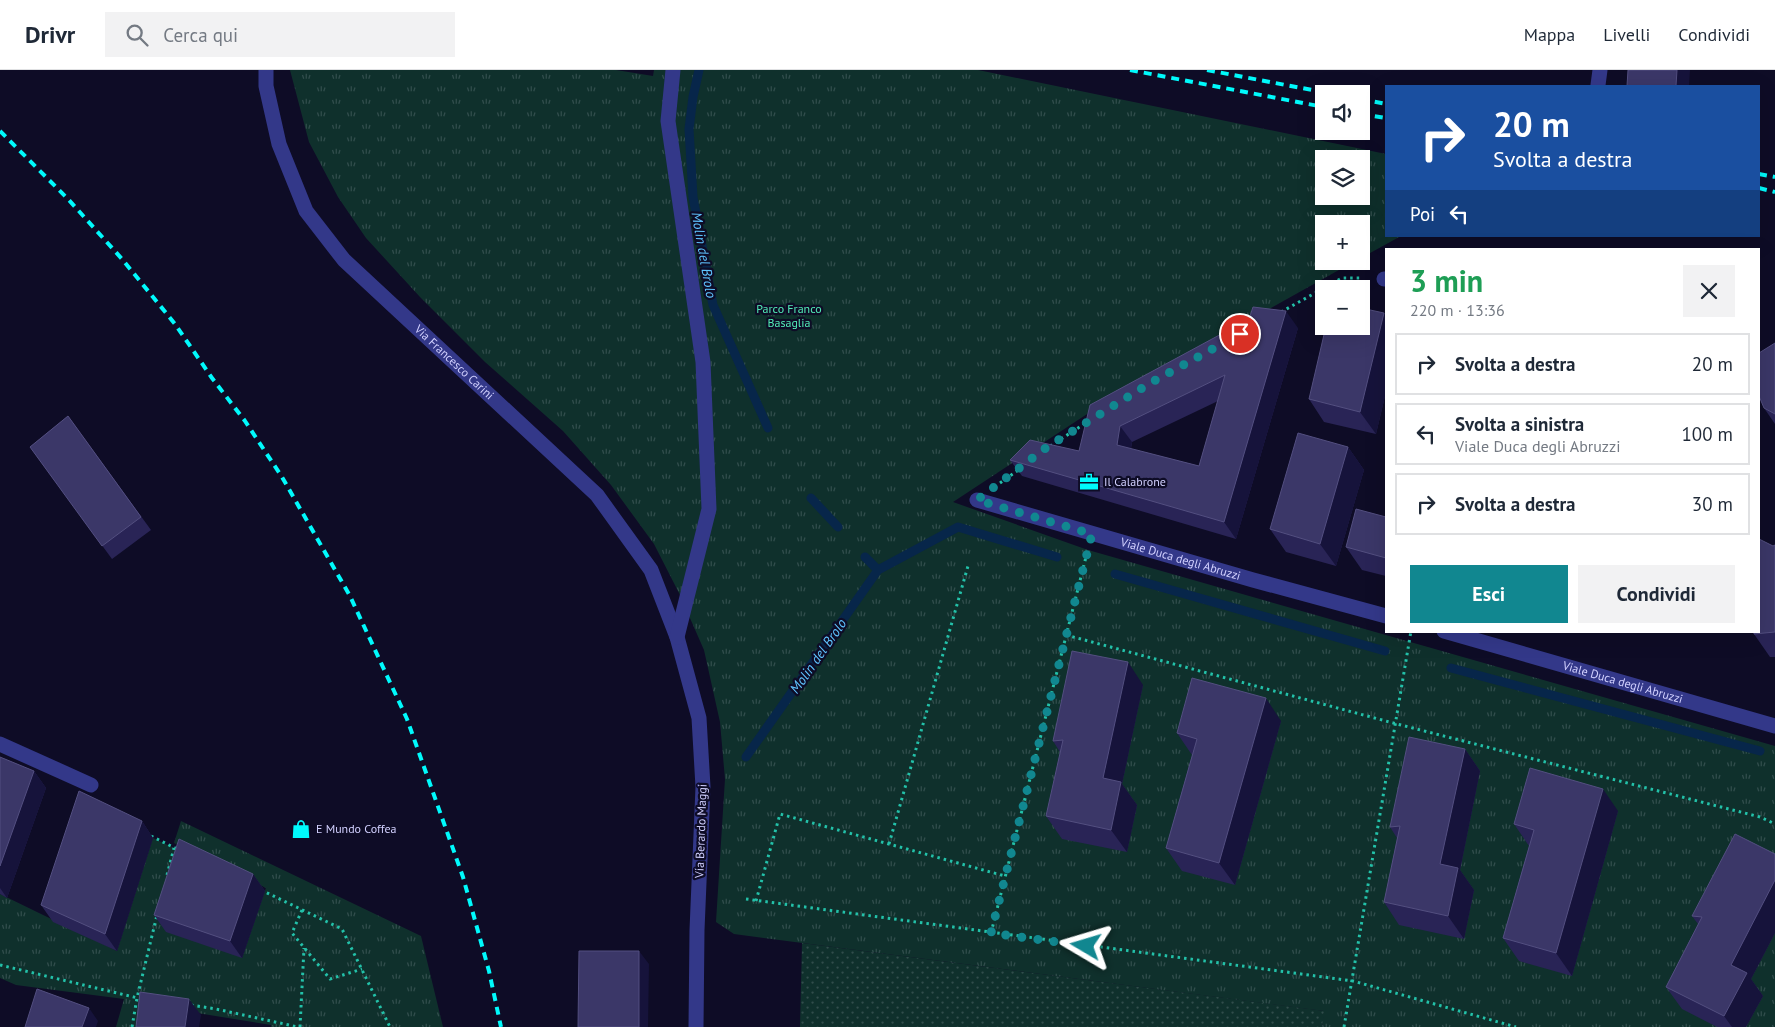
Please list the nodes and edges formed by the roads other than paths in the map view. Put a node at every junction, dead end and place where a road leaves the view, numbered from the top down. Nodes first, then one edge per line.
1 (266, 70) edge
2 (674, 70) edge
3 (977, 500) road end
4 (1385, 616) edge
5 (1458, 633) edge
6 (1473, 635) edge
7 (677, 637) junction
8 (1775, 726) edge
9 (0, 744) edge
10 (91, 785) dead end
11 (696, 1027) edge

1 - 7 street, Via Francesco Carini
2 - 7 street
3 - 4 street, Viale Duca degli Abruzzi
5 - 6 street, Viale Duca degli Abruzzi
6 - 8 street, Viale Duca degli Abruzzi
7 - 11 street, Via Berardo Maggi
9 - 10 street

